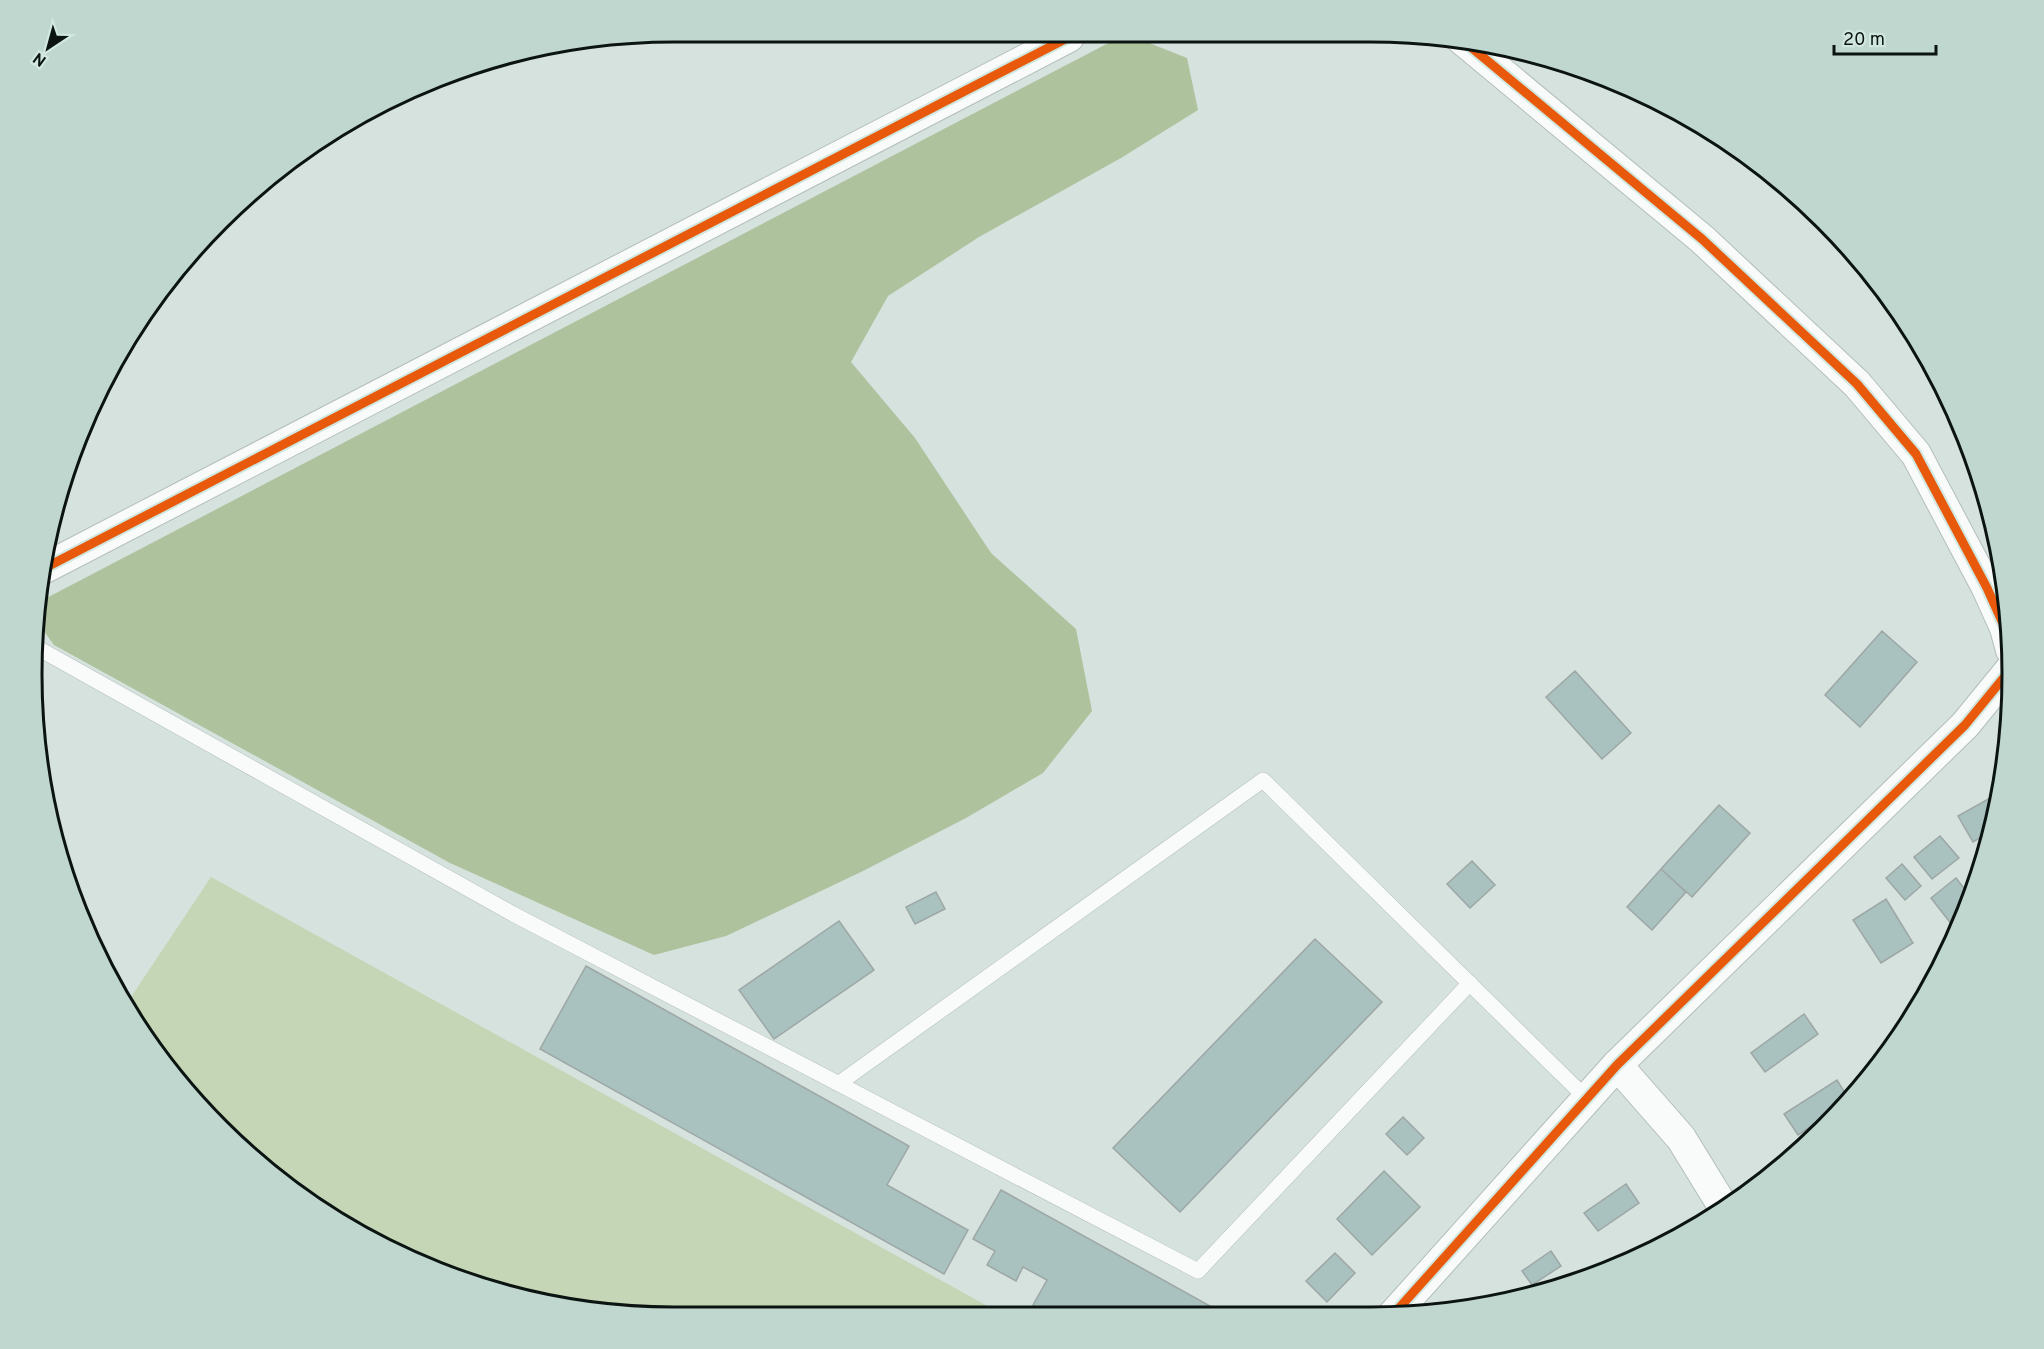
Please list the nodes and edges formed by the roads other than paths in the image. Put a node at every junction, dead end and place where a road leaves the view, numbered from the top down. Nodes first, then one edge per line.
1 (1059, 42) edge
2 (1476, 51) edge
3 (52, 564) edge
4 (1999, 615) edge
5 (43, 651) edge
6 (2002, 680) edge
7 (1470, 983) junction
8 (1617, 1065) junction
9 (838, 1084) junction
10 (1587, 1099) junction
11 (1720, 1201) edge
12 (1401, 1306) edge

1 - 3 street
2 - 4 street
5 - 9 lane
6 - 8 street
7 - 9 lane
7 - 9 lane
7 - 10 lane
8 - 10 street
8 - 11 street
10 - 12 street

